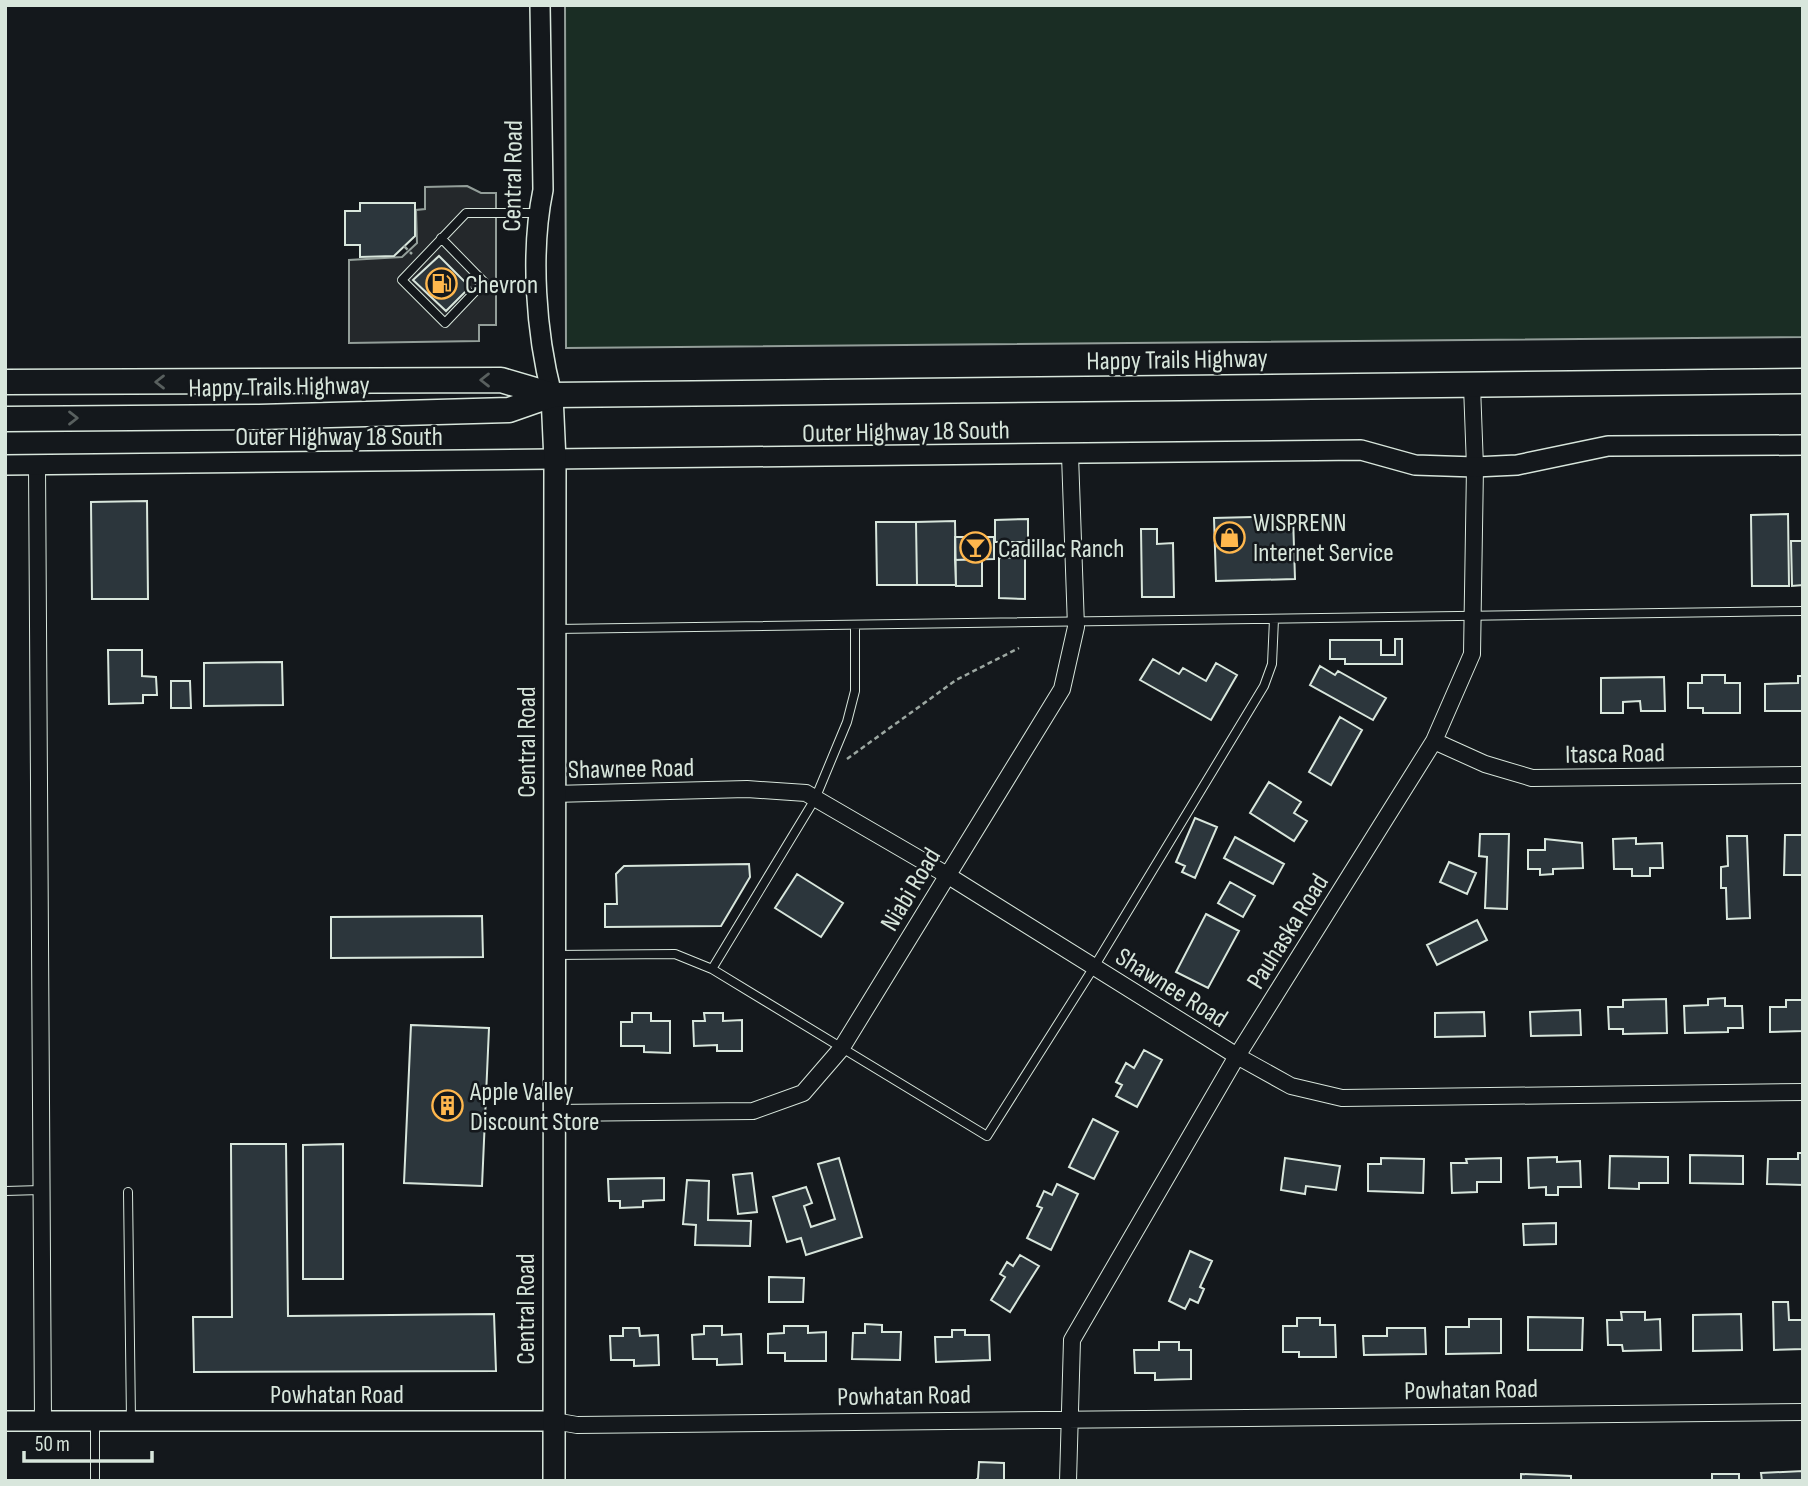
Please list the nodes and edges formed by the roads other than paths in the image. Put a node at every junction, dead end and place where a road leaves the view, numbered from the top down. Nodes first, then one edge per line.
1 (540, 5) edge
2 (538, 213) junction
3 (442, 238) junction
4 (1803, 381) edge
5 (5, 382) edge
6 (1472, 386) junction
7 (552, 395) junction
8 (5, 418) edge
9 (1803, 445) edge
10 (1070, 455) junction
11 (555, 461) junction
12 (5, 465) edge
13 (37, 465) junction
14 (1475, 467) junction
15 (1803, 611) edge
16 (1472, 616) junction
17 (1274, 619) junction
18 (1075, 622) junction
19 (855, 625) junction
20 (554, 629) junction
21 (1434, 741) junction
22 (1803, 775) edge
23 (553, 794) junction
24 (815, 799) junction
25 (947, 875) junction
26 (554, 956) junction
27 (1094, 967) junction
28 (712, 969) junction
29 (841, 1049) junction
30 (1237, 1056) junction
31 (1803, 1093) edge
32 (552, 1114) junction
33 (41, 1190) junction
34 (5, 1191) edge
35 (128, 1192) dead end
36 (1803, 1412) edge
37 (1067, 1419) junction
38 (43, 1420) junction
39 (95, 1420) junction
40 (131, 1420) junction
41 (5, 1421) edge
42 (554, 1421) junction
43 (95, 1481) edge
44 (554, 1481) edge
45 (1068, 1481) edge

1 - 2 street, Central Road
2 - 3 lane
2 - 7 street, Central Road
3 - 3 lane
4 - 6 main road, Happy Trails Highway
7 -> 5 main road, Happy Trails Highway
6 - 7 main road, Happy Trails Highway
6 - 14 street, Pauhaska Road
8 -> 7 main road, Happy Trails Highway
7 - 11 main road, Central Road
9 - 14 street, Outer Highway 18 South
10 - 11 street, Outer Highway 18 South
10 - 14 street, Outer Highway 18 South
10 - 18 street, Niabi Road
11 - 13 street, Outer Highway 18 South
11 - 20 main road, Central Road
12 - 13 street, Outer Highway 18 South
13 - 33 street
14 - 16 street, Pauhaska Road
15 - 16 lane
16 - 17 lane
16 - 21 street, Pauhaska Road
17 - 18 lane
17 - 27 lane
18 - 19 lane
18 - 25 street, Niabi Road
19 - 20 lane
19 - 24 lane
20 - 23 main road, Central Road
21 - 22 street, Itasca Road
21 - 30 street, Pauhaska Road
23 - 24 street, Shawnee Road
23 - 26 main road, Central Road
24 - 25 street, Shawnee Road
24 - 28 lane
25 - 27 street, Shawnee Road
25 - 29 street, Niabi Road
26 - 28 lane
26 - 32 main road, Central Road
27 - 29 lane
27 - 30 street, Shawnee Road
28 - 29 lane
29 - 32 street, Niabi Road
30 - 31 street, Shawnee Road
30 - 37 street, Pauhaska Road
32 - 42 main road, Central Road
33 - 34 lane
33 - 38 street
35 - 40 lane
36 - 37 street, Powhatan Road
37 - 42 street, Powhatan Road
37 - 45 street, Pauhaska Road
38 - 39 street, Powhatan Road
38 - 41 street, Powhatan Road
39 - 40 street, Powhatan Road
39 - 43 lane
40 - 42 street, Powhatan Road
42 - 44 main road, Central Road

